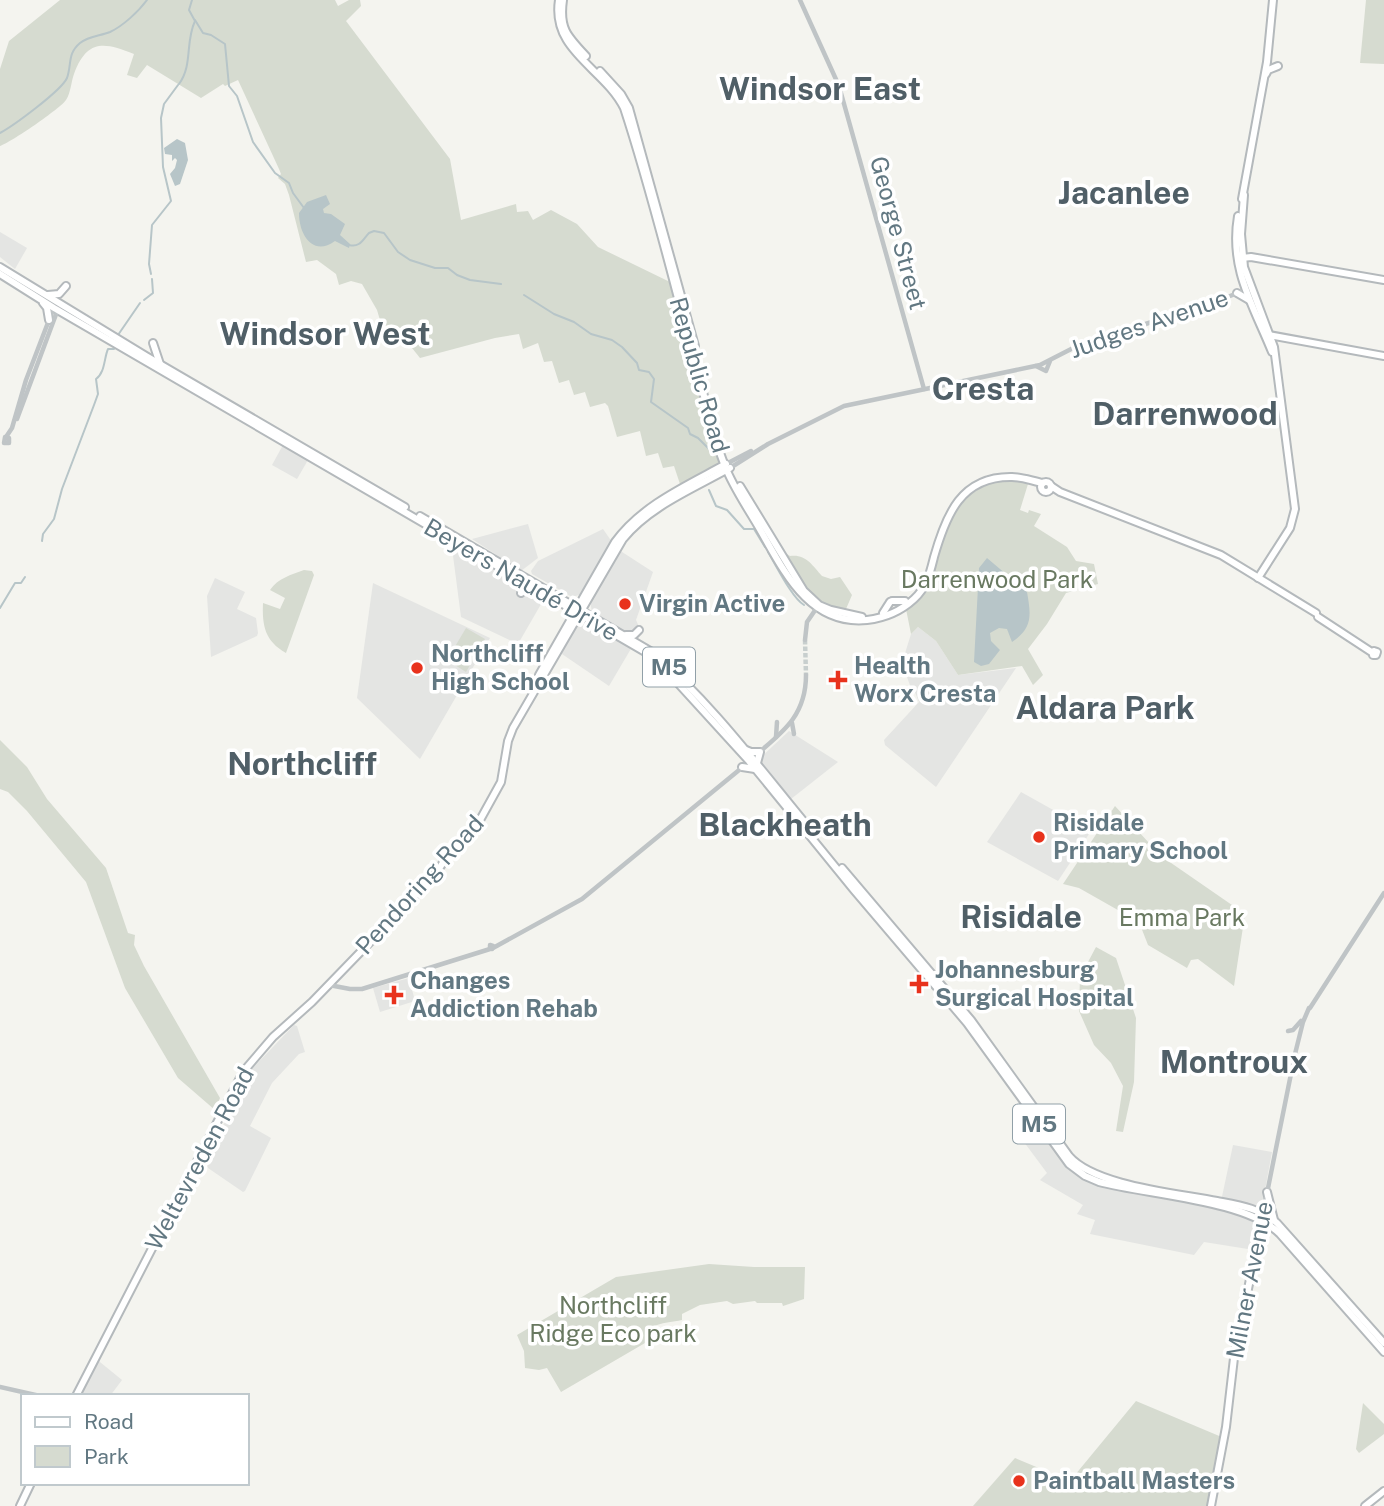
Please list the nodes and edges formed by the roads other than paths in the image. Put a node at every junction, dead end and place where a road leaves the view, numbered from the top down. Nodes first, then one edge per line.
1 (561, 0) edge
2 (800, 0) edge
3 (1273, 0) edge
4 (1270, 38) junction
5 (1265, 76) junction
6 (1244, 195) junction
7 (1246, 257) junction
8 (0, 267) edge
9 (1238, 270) junction
10 (0, 274) edge
11 (1384, 280) edge
12 (65, 286) dead end
13 (1246, 287) junction
14 (29, 293) junction
15 (43, 293) junction
16 (1236, 294) junction
17 (1251, 301) junction
18 (57, 306) junction
19 (49, 320) junction
20 (1267, 335) junction
21 (136, 350) junction
22 (1384, 356) edge
23 (160, 364) junction
24 (924, 389) junction
25 (4, 439) edge
26 (727, 466) junction
27 (631, 530) junction
28 (627, 548) dead end
29 (932, 565) junction
30 (1258, 578) junction
31 (532, 586) junction
32 (521, 593) dead end
33 (588, 595) junction
34 (905, 601) junction
35 (565, 603) junction
36 (818, 606) junction
37 (579, 611) junction
38 (883, 613) junction
39 (594, 619) junction
40 (571, 624) junction
41 (639, 630) dead end
42 (624, 635) junction
43 (634, 640) junction
44 (805, 640) tunnel mouth
45 (645, 652) junction
46 (1376, 654) edge
47 (806, 675) tunnel mouth
48 (792, 722) junction
49 (794, 734) dead end
50 (776, 738) junction
51 (744, 749) junction
52 (760, 752) junction
53 (753, 763) junction
54 (743, 767) joint
55 (1384, 893) edge
56 (337, 977) junction
57 (328, 985) junction
58 (343, 988) junction
59 (1309, 1008) junction
60 (1301, 1021) junction
61 (1288, 1031) dead end
62 (1298, 1039) junction
63 (1267, 1192) junction
64 (1263, 1216) junction
65 (1272, 1222) junction
66 (1261, 1227) junction
67 (1384, 1343) edge
68 (1384, 1352) edge
69 (0, 1387) edge
70 (31, 1394) edge
71 (77, 1394) edge
72 (30, 1485) edge
73 (1384, 1491) edge
74 (20, 1506) edge
75 (1211, 1506) edge
76 (1365, 1506) edge

1 - 26 main road, Republic Road
2 - 24 street, George Street
3 - 4 main road
4 - 5 main road
4 - 5 main road
5 - 6 main road
6 - 7 main road
6 - 9 main road
7 - 9 main road
7 - 11 main road
7 - 13 main road
8 - 15 main road, Beyers Naudé Drive / M5
9 - 13 main road
10 - 14 main road, Beyers Naudé Drive / M5
12 - 15 main road
13 - 16 main road
13 - 17 main road
13 - 20 main road
14 - 18 main road, Beyers Naudé Drive / M5
14 - 19 main road
15 - 18 main road, Beyers Naudé Drive / M5
16 - 17 main road
16 - 24 street, Judges Avenue
17 - 20 main road
18 - 19 street
18 - 21 main road, Beyers Naudé Drive / M5
18 - 25 street
18 - 31 main road, Beyers Naudé Drive / M5
19 - 25 street
20 - 22 main road
20 - 30 main road
21 - 23 main road, Beyers Naudé Drive / M5
21 - 23 main road
23 - 35 main road, Beyers Naudé Drive / M5
24 - 26 street, Judges Avenue
26 - 27 main road, Judges Avenue
26 - 33 main road, Judges Avenue
26 - 36 main road, Republic Road
27 - 28 main road
27 - 33 main road, Judges Avenue
29 - 30 main road, Republic Road
29 - 34 main road, Republic Road
29 - 36 main road, Republic Road
30 - 46 main road
31 - 32 main road
31 - 35 main road, Beyers Naudé Drive / M5
33 - 35 main road
33 - 37 main road, Judges Avenue
33 - 39 main road
34 - 38 main road, Republic Road
34 - 38 main road
35 - 37 main road, Beyers Naudé Drive / M5
35 - 40 main road
36 - 38 main road, Republic Road
36 - 44 street
37 - 39 main road, Beyers Naudé Drive / M5
37 - 40 main road, Pendoring Road
39 - 40 main road
39 - 42 main road, Beyers Naudé Drive / M5
39 - 45 main road, Beyers Naudé Drive / M5
40 - 56 main road, Pendoring Road
41 - 42 main road
42 - 43 main road, Beyers Naudé Drive / M5
43 - 45 main road
43 - 51 main road, Beyers Naudé Drive / M5
45 - 53 main road, Beyers Naudé Drive / M5
47 - 48 street
48 - 49 street
48 - 50 street
48 - 50 street
50 - 52 street
51 - 52 main road
51 - 53 main road, Beyers Naudé Drive / M5
52 - 53 main road
53 - 54 main road
53 - 64 main road, Beyers Naudé Drive / M5
54 - 58 street
55 - 59 street
56 - 57 main road, Weltevreden Road
56 - 58 street
57 - 58 street
57 - 71 main road, Weltevreden Road
59 - 60 street
59 - 62 street
60 - 61 street
60 - 62 street
62 - 63 street, Milner Avenue
63 - 64 street, Milner Avenue
63 - 65 main road
64 - 65 main road, Beyers Naudé Drive / M5
64 - 66 main road, Milner Avenue
65 - 66 main road
65 - 67 main road, Beyers Naudé Drive / M5
65 - 68 main road, Beyers Naudé Drive / M5
66 - 75 main road, Milner Avenue
69 - 70 street
72 - 74 main road
73 - 76 main road

